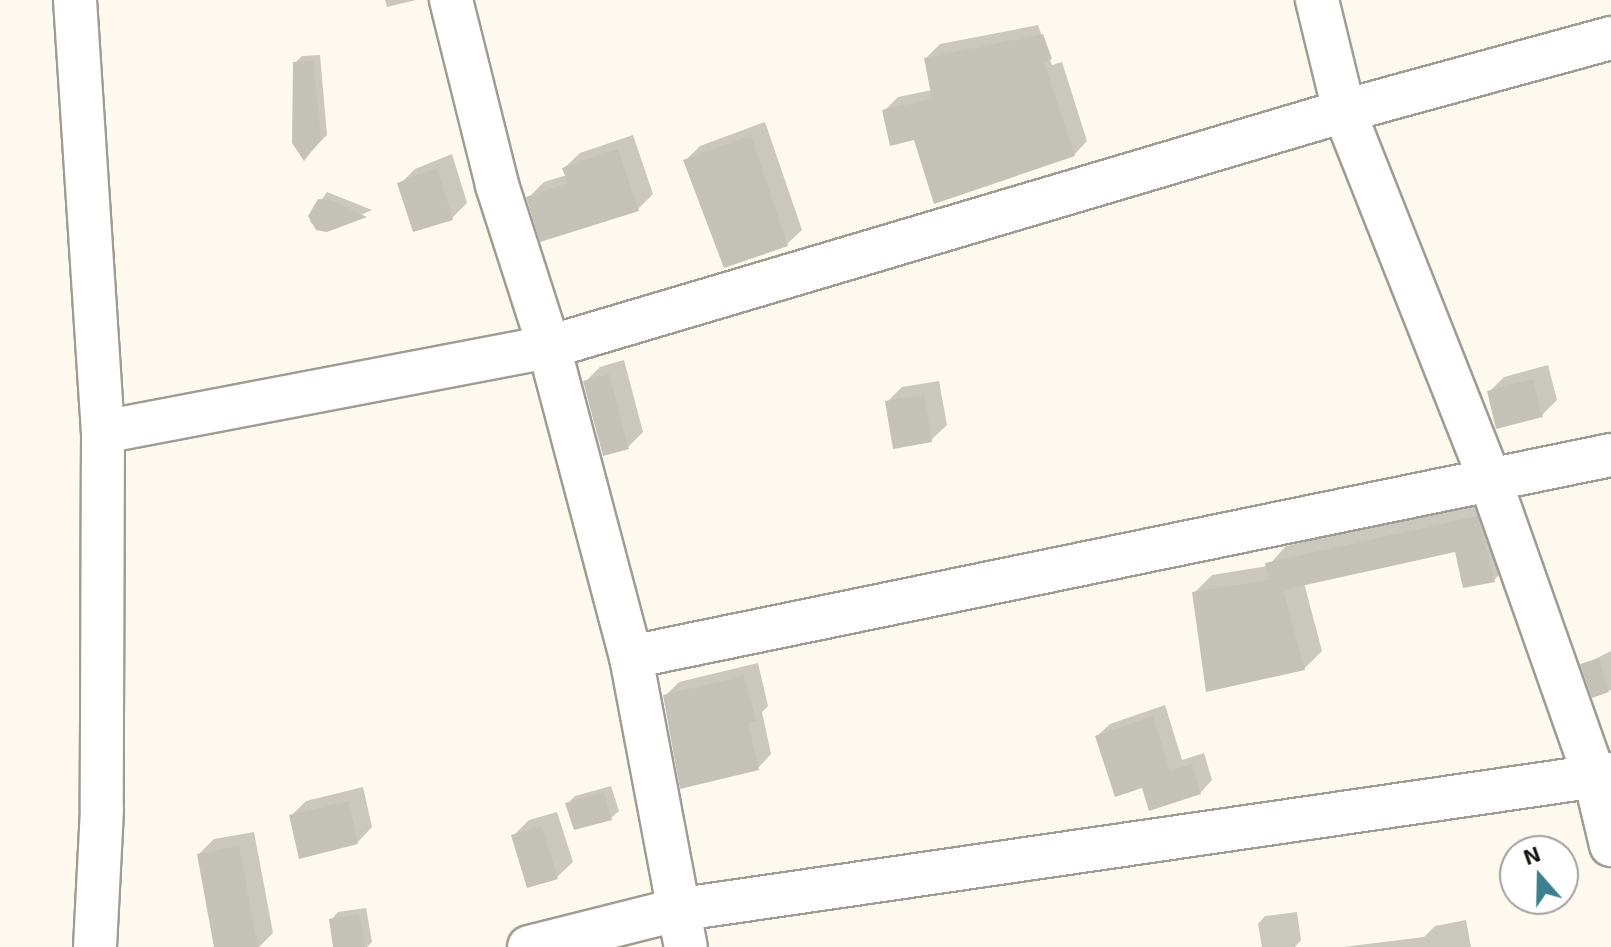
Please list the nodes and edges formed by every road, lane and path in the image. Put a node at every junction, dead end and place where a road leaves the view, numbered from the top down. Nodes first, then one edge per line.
1 (75, 0) edge
2 (451, 0) edge
3 (1317, 0) edge
4 (1611, 38) edge
5 (1344, 111) junction
6 (549, 347) junction
7 (103, 432) junction
8 (1611, 455) edge
9 (1490, 480) junction
10 (631, 657) junction
11 (1603, 776) edge
12 (1611, 845) edge
13 (681, 928) edge
14 (95, 947) edge
15 (529, 947) edge

1 - 7 street
2 - 6 street
3 - 5 street
4 - 5 street
5 - 6 street
5 - 9 street
6 - 7 street
6 - 10 street
7 - 14 street
8 - 9 street
9 - 10 street
9 - 11 street
10 - 13 street
11 - 12 street
11 - 13 street
13 - 15 street

